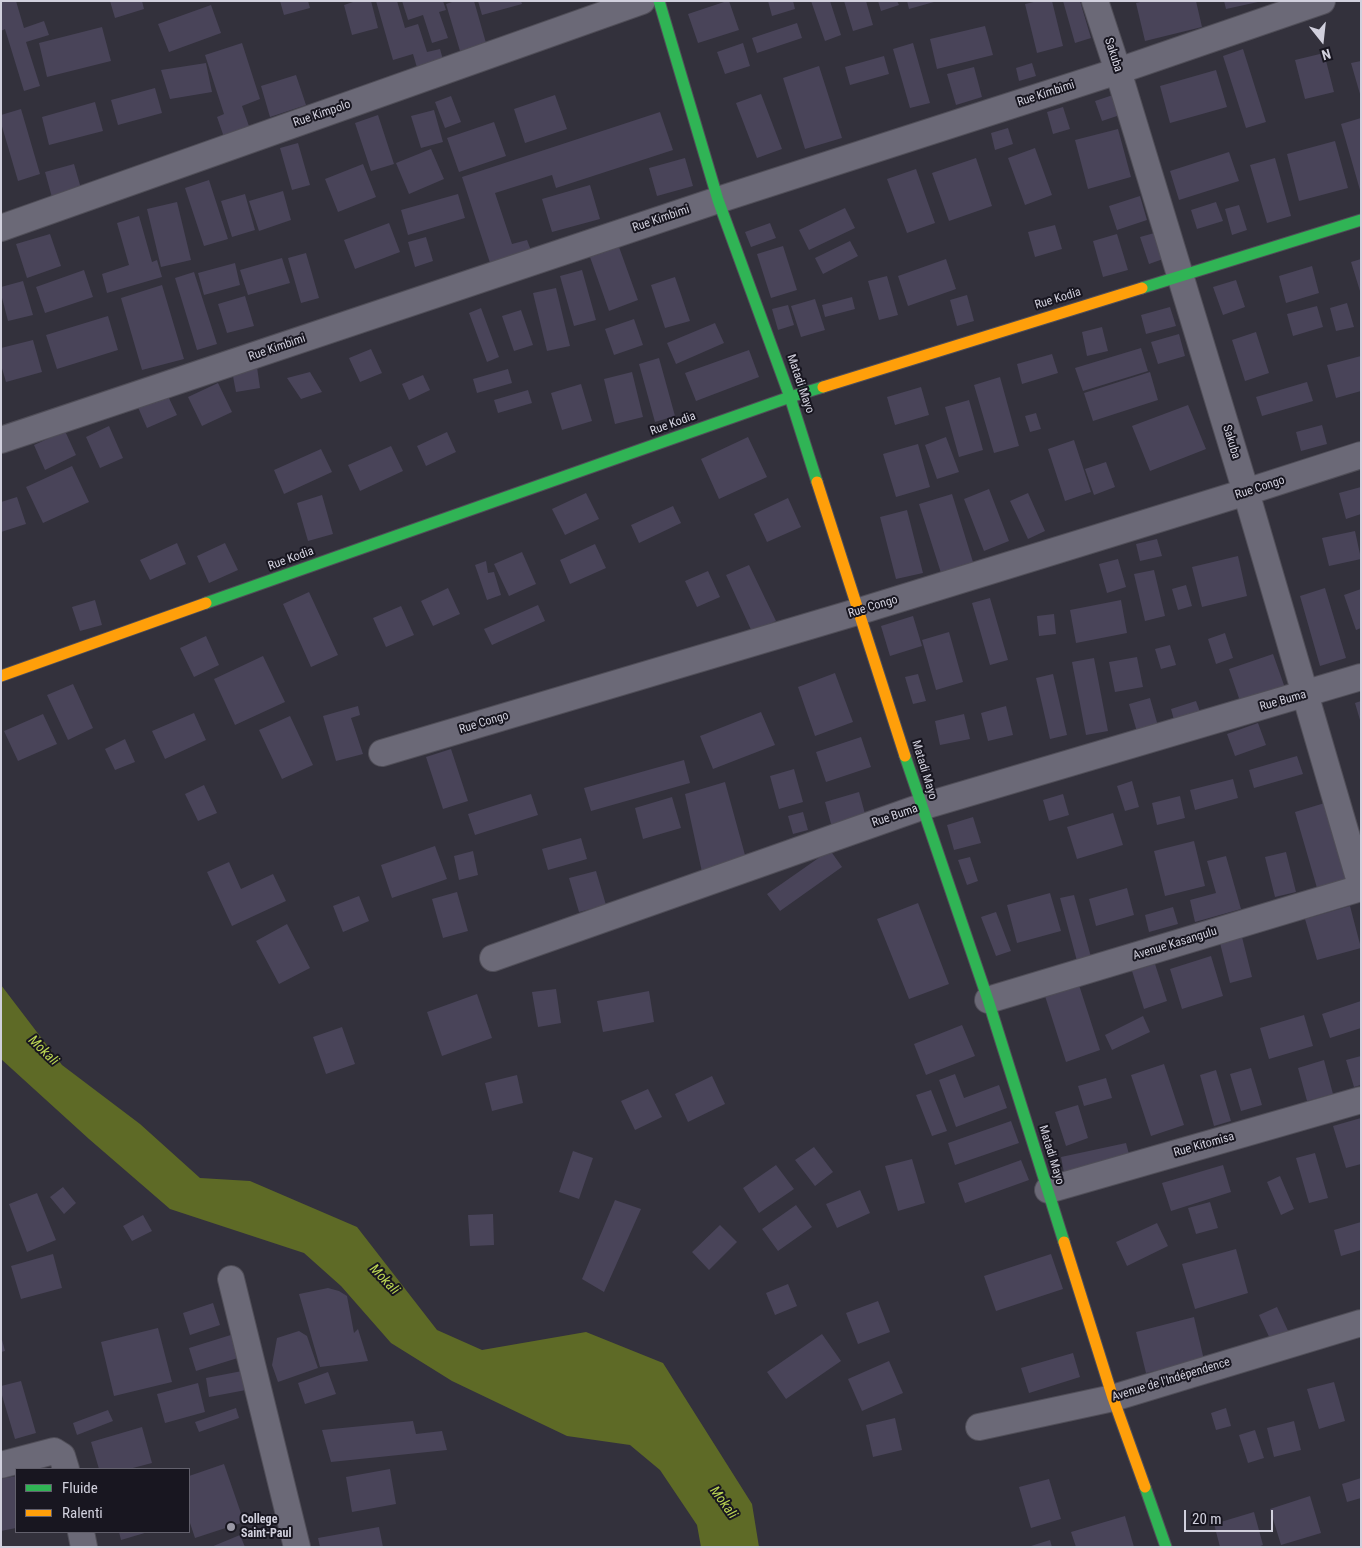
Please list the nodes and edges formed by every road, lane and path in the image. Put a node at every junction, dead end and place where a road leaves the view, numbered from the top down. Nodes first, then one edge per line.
1 (642, 1) edge
2 (660, 1) edge
3 (1095, 1) edge
4 (1322, 1) edge
5 (1118, 71) junction
6 (718, 200) junction
7 (1361, 220) edge
8 (1, 228) edge
9 (1179, 275) junction
10 (790, 397) junction
11 (1, 440) edge
12 (1361, 455) edge
13 (1246, 492) junction
14 (860, 611) junction
15 (1, 676) edge
16 (1361, 678) edge
17 (1306, 695) junction
18 (382, 753) dead end
19 (921, 807) junction
20 (1361, 886) edge
21 (493, 958) dead end
22 (988, 1000) junction
23 (1361, 1100) edge
24 (1048, 1190) junction
25 (231, 1280) dead end
26 (1361, 1323) edge
27 (1114, 1398) junction
28 (979, 1428) dead end
29 (58, 1461) edge
30 (1, 1465) edge
31 (81, 1533) edge
32 (84, 1547) edge
33 (297, 1547) edge
34 (1166, 1547) edge

1 - 8 street, Rue Kimpolo
2 - 6 street, Matadi Mayo
3 - 5 street, Sakuba
4 - 5 street, Rue Kimbimi
5 - 6 street, Rue Kimbimi
5 - 9 street, Sakuba
6 - 10 street, Matadi Mayo
6 - 11 street, Rue Kimbimi
7 - 9 street, Rue Kodia
9 - 10 street, Rue Kodia
9 - 13 street, Sakuba
10 - 14 street, Matadi Mayo
10 - 15 street, Rue Kodia
12 - 13 street, Rue Congo
13 - 14 street, Rue Congo
13 - 17 street, Sakuba
14 - 18 street, Rue Congo
14 - 19 street, Matadi Mayo
16 - 17 street, Rue Buma
17 - 19 street, Rue Buma
17 - 20 street, Sakuba
19 - 21 street, Rue Buma
19 - 22 street, Matadi Mayo
20 - 22 street, Avenue Kasangulu
22 - 24 street, Matadi Mayo
23 - 24 street, Rue Kitomisa
24 - 27 street, Matadi Mayo
25 - 33 street
26 - 27 street, Avenue de l'Indépendence
27 - 28 street, Avenue de l'Indépendence
27 - 34 street, Matadi Mayo
29 - 30 street
31 - 32 street

